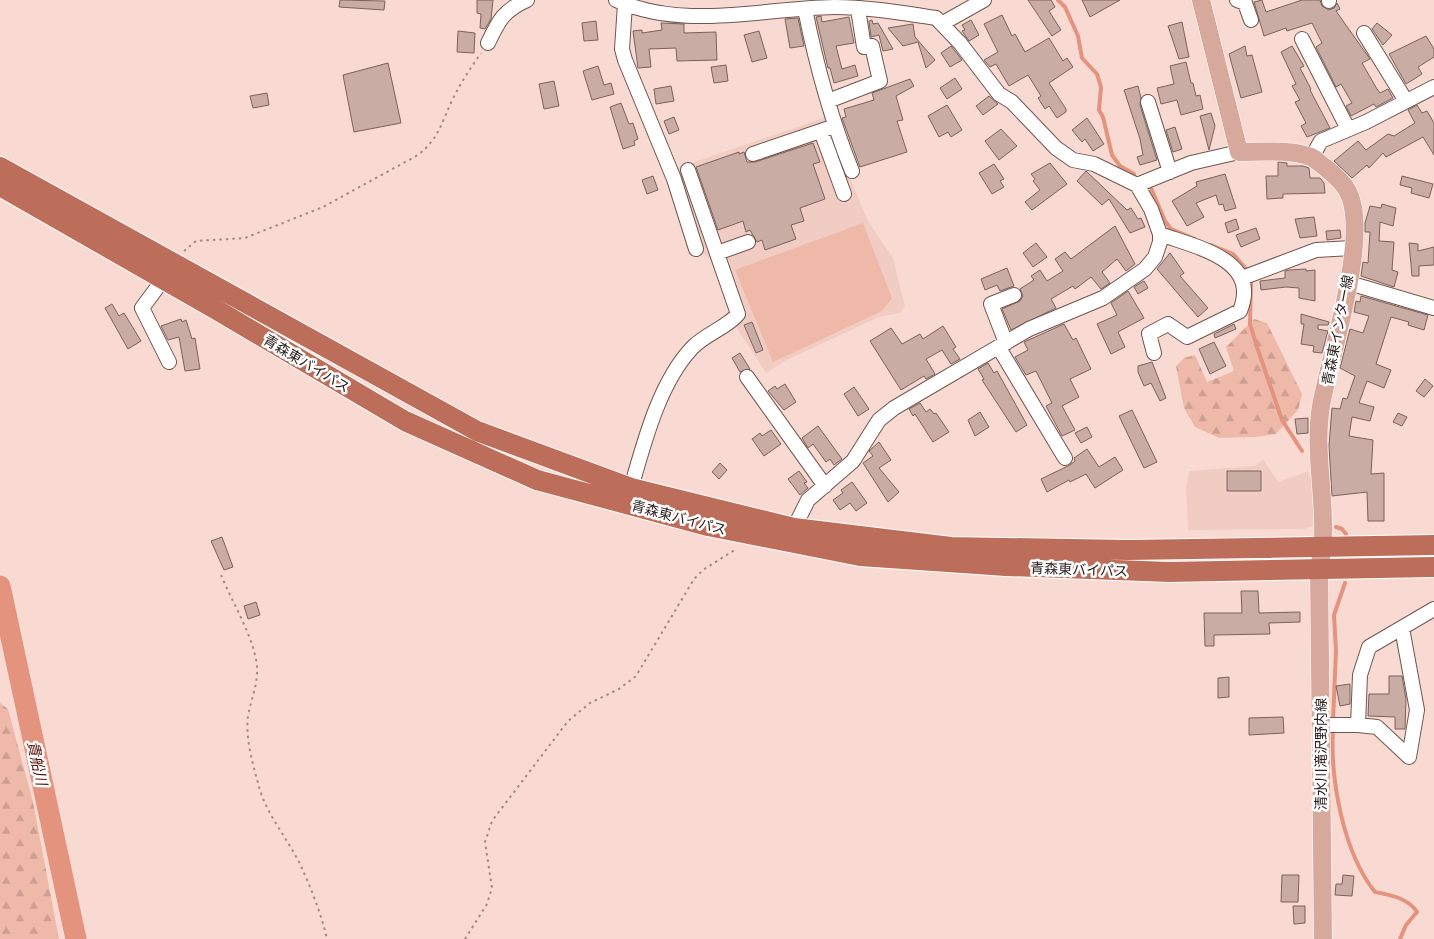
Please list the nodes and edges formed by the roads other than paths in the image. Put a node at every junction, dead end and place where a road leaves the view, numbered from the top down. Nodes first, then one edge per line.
1 (527, 0) edge
2 (984, 0) edge
3 (1201, 0) edge
4 (1237, 0) edge
5 (621, 2) edge
6 (835, 4) edge
7 (805, 9) junction
8 (858, 9) junction
9 (1251, 20) dead end
10 (943, 23) junction
11 (1364, 33) dead end
12 (1302, 39) dead end
13 (488, 43) road end
14 (1434, 88) edge
15 (828, 100) junction
16 (1406, 101) junction
17 (1148, 102) dead end
18 (835, 126) junction
19 (1348, 129) junction
20 (820, 131) junction
21 (1239, 152) junction
22 (753, 154) dead end
23 (1312, 157) junction
24 (0, 167) edge
25 (688, 170) dead end
26 (852, 171) dead end
27 (1170, 172) junction
28 (1137, 185) junction
29 (0, 186) edge
30 (844, 194) dead end
31 (1160, 234) junction
32 (748, 242) dead end
33 (696, 248) dead end
34 (1352, 248) junction
35 (717, 253) junction
36 (169, 271) junction
37 (1242, 278) junction
38 (1349, 283) junction
39 (1014, 295) dead end
40 (1434, 308) edge
41 (1003, 345) junction
42 (1154, 352) dead end
43 (169, 362) dead end
44 (747, 377) dead end
45 (1065, 458) dead end
46 (825, 486) junction
47 (631, 488) junction
48 (794, 528) junction
49 (1434, 545) edge
50 (1324, 547) junction
51 (1434, 567) edge
52 (1319, 569) junction
53 (1434, 609) edge
54 (1402, 628) junction
55 (1330, 725) junction
56 (1358, 725) junction
57 (1323, 939) edge

1 - 13 street
2 - 10 street
3 - 21 main road
4 - 9 street
5 - 7 street
5 - 33 street
6 - 7 street
6 - 8 street
7 - 15 street
8 - 10 street
8 - 15 street
10 - 28 street
11 - 16 street
12 - 19 street
14 - 16 street
15 - 18 street
16 - 19 street
17 - 27 street
18 - 20 street
18 - 26 street
19 - 23 street
20 - 22 street
20 - 30 street
21 - 23 main road
21 - 27 street
23 - 34 main road, 青森東インター線
24 - 36 highway, 青森東バイパス
25 - 35 street
27 - 28 street
28 - 31 street
29 - 36 highway, 青森東バイパス
31 - 37 street
31 - 41 street
32 - 35 street
34 - 37 street
34 - 38 main road, 青森東インター線
35 - 47 street
36 - 43 street
36 - 47 highway, 青森東バイパス
36 - 52 highway, 青森東バイパス
37 - 42 street
38 - 40 street
38 - 50 main road, 青森東インター線
39 - 41 street
41 - 45 street
41 - 46 street
44 - 46 street
46 - 48 street
47 - 48 highway, 青森東バイパス
48 - 50 highway, 青森東バイパス
49 - 50 highway, 青森東バイパス
50 - 52 main road, 青森東インター線
51 - 52 highway, 青森東バイパス
52 - 55 main road, 清水川滝沢野内線
53 - 54 street
54 - 56 street
54 - 56 street
55 - 56 street
55 - 57 main road, 清水川滝沢野内線

